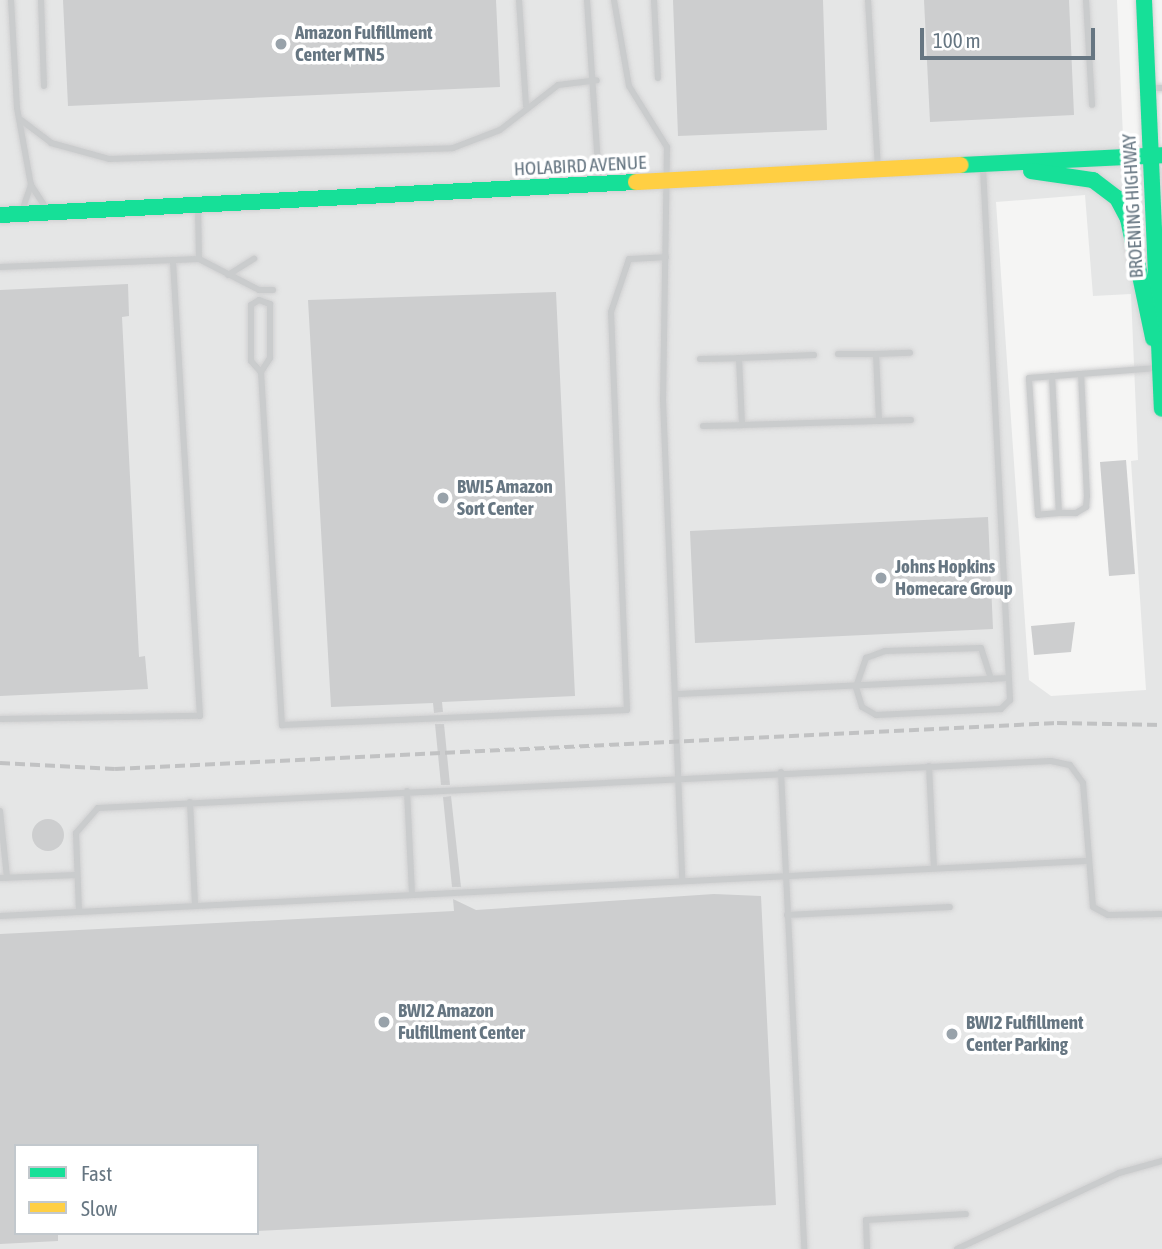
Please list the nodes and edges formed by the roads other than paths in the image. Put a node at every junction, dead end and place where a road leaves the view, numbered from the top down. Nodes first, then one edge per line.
1 (11, 0) edge
2 (40, 0) edge
3 (519, 0) edge
4 (587, 0) edge
5 (614, 0) edge
6 (654, 0) edge
7 (868, 0) edge
8 (1086, 0) edge
9 (1143, 0) edge
10 (658, 78) dead end
11 (597, 80) junction
12 (44, 86) dead end
13 (1155, 88) edge
14 (1091, 105) dead end
15 (526, 106) junction
16 (21, 120) junction
17 (1156, 155) edge
18 (983, 166) junction
19 (878, 172) junction
20 (667, 183) junction
21 (31, 185) junction
22 (599, 187) junction
23 (198, 205) junction
24 (48, 213) junction
25 (22, 214) junction
26 (0, 215) edge
27 (666, 257) junction
28 (199, 259) junction
29 (254, 259) dead end
30 (173, 260) junction
31 (0, 267) edge
32 (228, 275) junction
33 (259, 290) junction
34 (273, 290) dead end
35 (260, 299) junction
36 (910, 353) dead end
37 (838, 354) dead end
38 (876, 354) junction
39 (814, 355) dead end
40 (739, 358) junction
41 (699, 359) dead end
42 (1159, 368) junction
43 (261, 372) junction
44 (1081, 374) junction
45 (1052, 376) junction
46 (1162, 409) edge
47 (911, 420) dead end
48 (879, 421) junction
49 (742, 425) junction
50 (703, 426) dead end
51 (1059, 513) junction
52 (1009, 678) junction
53 (991, 679) junction
54 (856, 687) junction
55 (679, 694) junction
56 (0, 719) edge
57 (929, 765) junction
58 (781, 772) junction
59 (680, 777) junction
60 (407, 791) junction
61 (190, 802) junction
62 (0, 811) edge
63 (3, 846) edge
64 (1086, 861) junction
65 (934, 868) junction
66 (77, 875) junction
67 (785, 875) junction
68 (4, 878) edge
69 (682, 880) junction
70 (412, 895) junction
71 (195, 905) junction
72 (950, 907) dead end
73 (79, 911) junction
74 (1162, 914) edge
75 (788, 915) junction
76 (0, 916) edge
77 (1162, 1161) edge
78 (966, 1214) dead end
79 (804, 1249) edge
80 (867, 1249) edge
81 (957, 1249) edge

1 - 16 lane
2 - 12 lane
3 - 15 lane
4 - 11 lane
5 - 20 lane
6 - 10 lane
7 - 19 lane
8 - 14 lane
9 - 13 main road, BROENING HIGHWAY
11 - 15 lane
11 - 22 lane
13 - 17 main road, BROENING HIGHWAY
15 - 16 lane
16 - 21 lane
17 - 18 main road, HOLABIRD AVENUE
17 - 42 main road, BROENING HIGHWAY
18 - 19 main road, HOLABIRD AVENUE
18 - 42 main road
18 - 52 lane
19 - 20 main road, HOLABIRD AVENUE
20 - 22 main road, HOLABIRD AVENUE
20 - 27 lane
21 - 24 lane
21 - 25 lane
22 - 23 main road, HOLABIRD AVENUE
23 - 24 main road, HOLABIRD AVENUE
23 - 28 lane
24 - 25 main road, HOLABIRD AVENUE
25 - 26 main road, HOLABIRD AVENUE
27 - 43 lane
27 - 55 lane
28 - 30 lane
28 - 32 lane
29 - 32 lane
30 - 31 lane
30 - 56 lane
32 - 33 lane
33 - 34 lane
33 - 35 lane
35 - 43 lane
35 - 43 lane
36 - 38 lane
37 - 38 lane
38 - 48 lane
39 - 40 lane
40 - 41 lane
40 - 49 lane
42 - 44 lane
42 - 46 main road, BROENING HIGHWAY
44 - 45 lane
44 - 51 lane
45 - 51 lane
45 - 51 lane
47 - 48 lane
48 - 49 lane
49 - 50 lane
52 - 53 lane
52 - 54 lane
53 - 54 lane
53 - 54 lane
54 - 55 lane
55 - 59 lane
57 - 58 lane
57 - 64 lane
57 - 65 lane
58 - 59 lane
58 - 67 lane
59 - 60 lane
59 - 69 lane
60 - 61 lane
60 - 70 lane
61 - 66 lane
61 - 71 lane
62 - 63 lane
63 - 68 lane
64 - 65 lane
64 - 74 lane
65 - 67 lane
66 - 68 lane
66 - 73 lane
67 - 69 lane
67 - 75 lane
69 - 70 lane
70 - 71 lane
71 - 73 lane
72 - 75 lane
73 - 76 lane
75 - 79 lane
77 - 81 lane
78 - 80 lane

